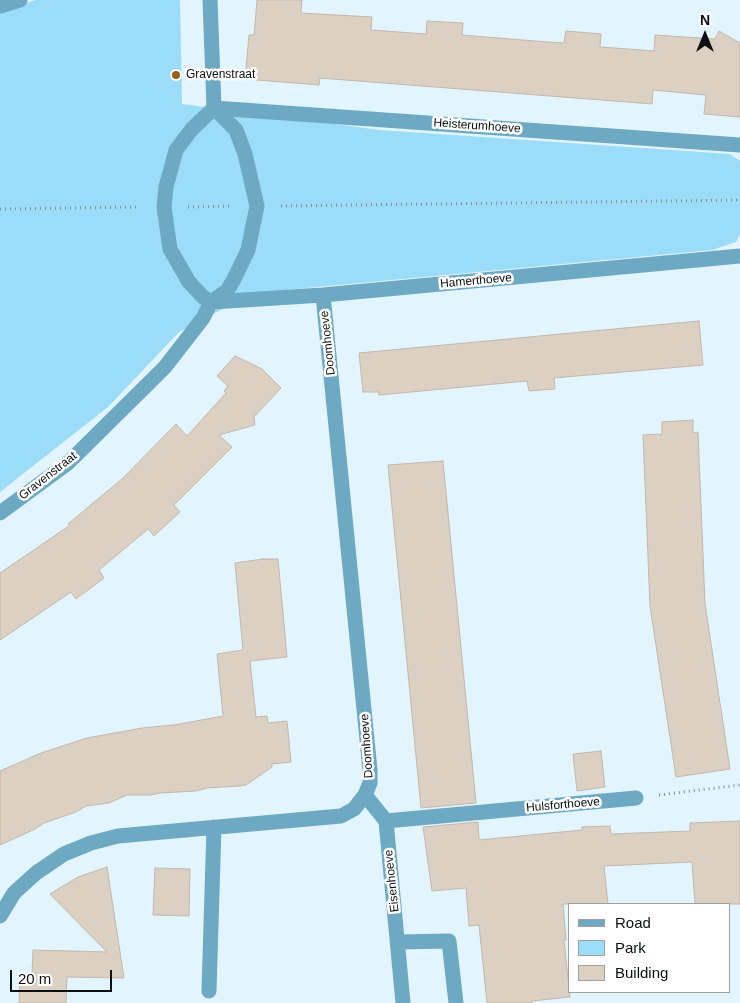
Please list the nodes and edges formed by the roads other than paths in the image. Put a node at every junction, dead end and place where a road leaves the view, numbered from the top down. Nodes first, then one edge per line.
1 (20, 0) edge
2 (210, 0) edge
3 (0, 6) edge
4 (214, 108) junction
5 (740, 145) edge
6 (740, 256) edge
7 (324, 295) junction
8 (211, 302) junction
9 (0, 513) edge
10 (365, 795) junction
11 (636, 798) road end
12 (386, 821) junction
13 (214, 827) junction
14 (0, 916) edge
15 (398, 942) junction
16 (209, 991) dead end
17 (403, 1003) edge
18 (456, 1003) edge

1 - 3 street
2 - 4 street
4 - 5 street, Heisterumhoeve
4 - 8 street, Gravenstraat
4 - 8 street
6 - 7 street, Hamerthoeve
7 - 8 street, Hamerthoeve
7 - 10 street, Doomhoeve
8 - 9 street, Gravenstraat
10 - 12 street
10 - 13 street, Doomhoeve
11 - 12 street, Hulsforthoeve
12 - 15 street, Eisenhoeve
13 - 14 street, Doomhoeve
13 - 16 street
15 - 17 street, Eisenhoeve
15 - 18 street

